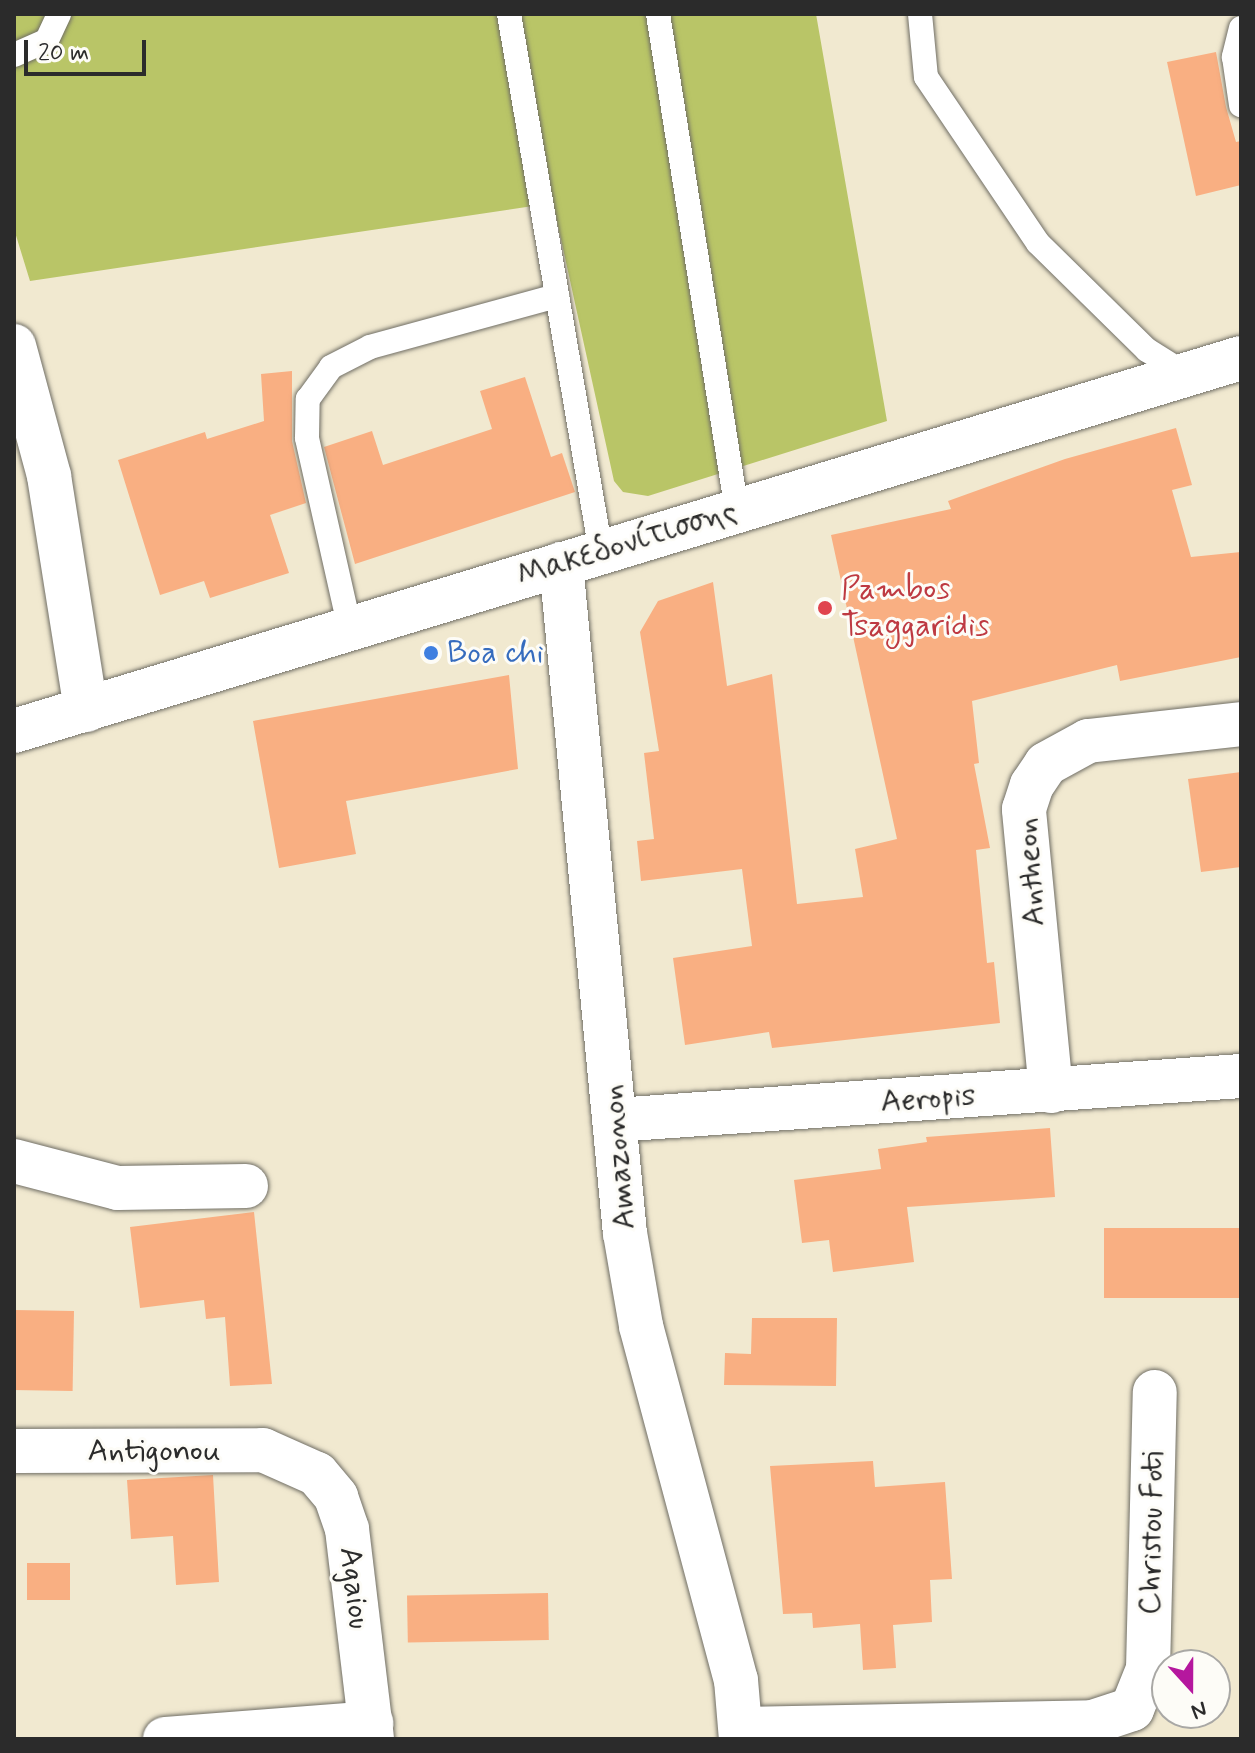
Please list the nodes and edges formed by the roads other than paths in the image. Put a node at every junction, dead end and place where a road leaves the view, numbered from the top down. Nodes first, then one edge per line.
1 (59, 14) edge
2 (509, 14) edge
3 (658, 14) edge
4 (920, 14) edge
5 (1241, 28) edge
6 (14, 55) edge
7 (1241, 105) edge
8 (557, 296) junction
9 (14, 346) edge
10 (1241, 358) edge
11 (1187, 375) junction
12 (21, 394) edge
13 (737, 511) junction
14 (581, 558) junction
15 (350, 629) junction
16 (86, 710) junction
17 (1241, 724) edge
18 (14, 731) edge
19 (1241, 1076) edge
20 (1051, 1091) junction
21 (615, 1120) junction
22 (14, 1161) edge
23 (246, 1186) dead end
24 (1155, 1392) dead end
25 (14, 1451) edge
26 (292, 1460) joint
27 (371, 1731) edge
28 (741, 1734) edge
29 (165, 1739) edge

1 - 6 lane
2 - 8 lane
3 - 13 lane
4 - 11 lane
5 - 7 lane
8 - 14 lane
8 - 15 lane
9 - 12 street
10 - 11 street, Μακεδονίτισσης
11 - 13 street, Μακεδονίτισσης
12 - 16 street
13 - 14 street, Μακεδονίτισσης
14 - 15 street, Μακεδονίτισσης
14 - 21 street, Amazonon
15 - 16 street, Μακεδονίτισσης
16 - 18 street, Μακεδονίτισσης
17 - 20 street, Antheon
19 - 20 street, Aeropis
20 - 21 street, Aeropis
21 - 28 street, Amazonon
22 - 23 street
24 - 28 street, Christou Foti
25 - 26 street, Antigonou
26 - 27 street, Agaiou
27 - 29 street

